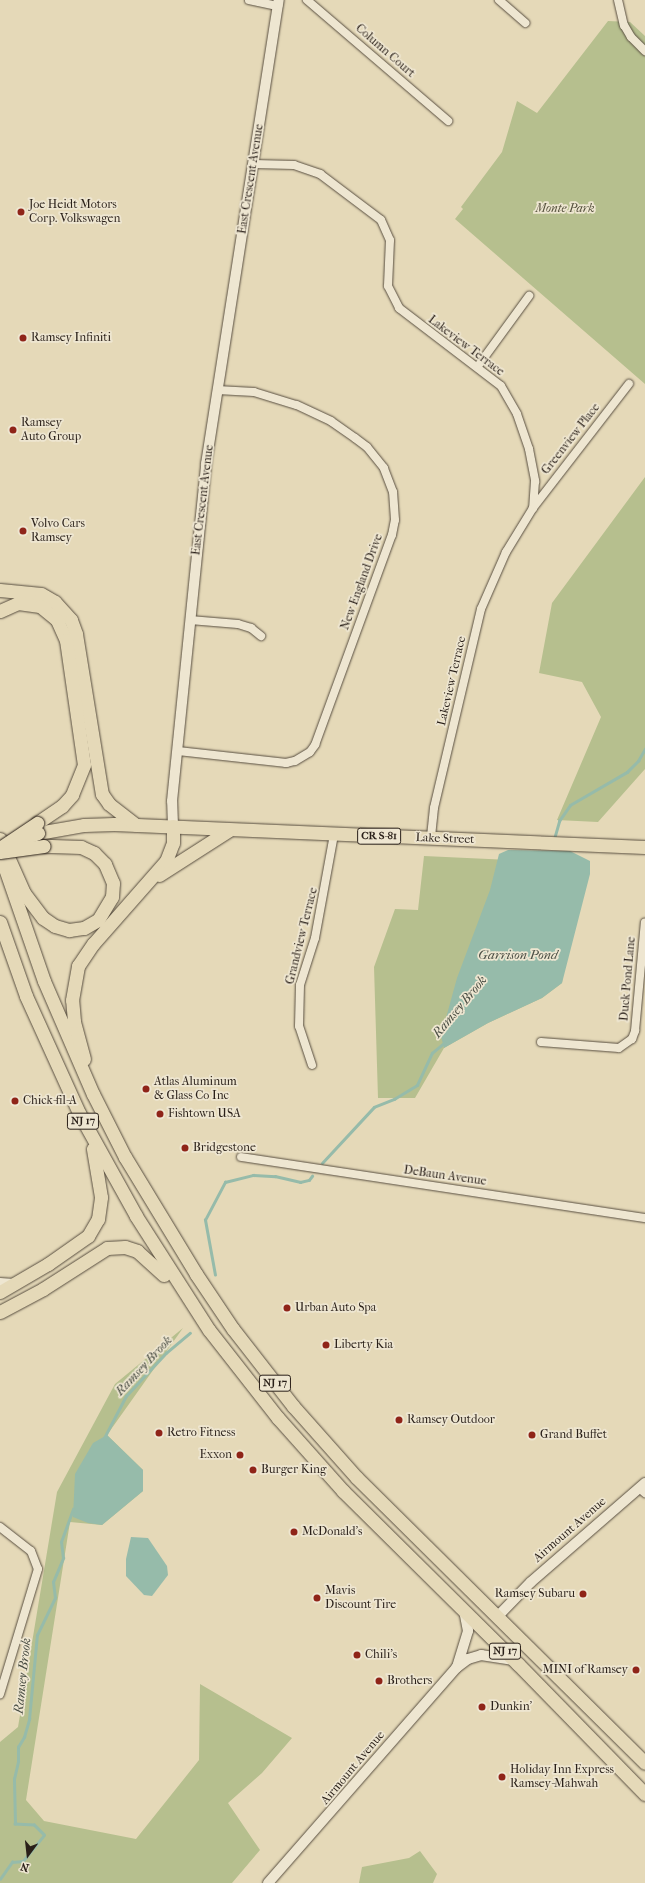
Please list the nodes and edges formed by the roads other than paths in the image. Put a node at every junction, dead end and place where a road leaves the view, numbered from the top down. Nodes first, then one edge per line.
1 (249, 0) edge
2 (307, 0) edge
3 (499, 0) edge
4 (618, 0) edge
5 (278, 3) edge
6 (525, 23) dead end
7 (645, 50) edge
8 (448, 121) dead end
9 (254, 164) junction
10 (529, 296) dead end
11 (478, 366) junction
12 (629, 384) dead end
13 (216, 390) junction
14 (533, 508) junction
15 (0, 590) edge
16 (0, 611) edge
17 (190, 620) junction
18 (261, 636) dead end
19 (178, 751) junction
20 (136, 825) junction
21 (173, 826) junction
22 (38, 828) junction
23 (229, 830) junction
24 (334, 834) junction
25 (431, 838) junction
26 (0, 839) edge
27 (645, 847) edge
28 (0, 850) edge
29 (147, 882) junction
30 (0, 922) edge
31 (645, 922) edge
32 (541, 1042) dead end
33 (312, 1065) dead end
34 (93, 1094) junction
35 (91, 1135) junction
36 (241, 1157) dead end
37 (645, 1218) edge
38 (0, 1282) edge
39 (16, 1283) junction
40 (0, 1292) edge
41 (193, 1306) junction
42 (0, 1312) edge
43 (643, 1488) edge
44 (0, 1527) edge
45 (464, 1611) junction
46 (498, 1616) junction
47 (515, 1661) junction
48 (456, 1668) junction
49 (0, 1694) edge
50 (645, 1763) edge
51 (645, 1794) edge
52 (268, 1883) edge

1 - 5 street
2 - 8 street, Column Court
3 - 6 street
4 - 7 street
5 - 9 street, East Crescent Avenue
9 - 11 street, Lakeview Terrace
9 - 13 street, East Crescent Avenue
10 - 11 street
11 - 14 street, Lakeview Terrace
12 - 14 street, Greenview Place
13 - 17 street, East Crescent Avenue
13 - 19 street, New England Drive
14 - 25 street, Lakeview Terrace
15 - 20 main road
16 - 22 main road
17 - 18 street
17 - 19 street, East Crescent Avenue
19 - 21 street, East Crescent Avenue
20 - 21 main road
20 - 22 main road
21 - 23 main road, Lake Street / CR S-81
21 - 29 main road
22 - 28 main road, bridge
23 - 24 main road, Lake Street / CR S-81
23 - 29 main road
24 - 25 main road, Lake Street / CR S-81
24 - 33 street, Grandview Terrace
25 - 27 main road, Lake Street / CR S-81
26 - 28 main road, bridge
28 - 34 main road, NJ 17
29 - 34 main road
30 - 35 main road, NJ 17
31 - 32 street, Duck Pond Lane
34 - 46 main road, NJ 17
35 - 39 main road
35 - 41 main road, NJ 17
36 - 37 street, DeBaun Avenue
38 - 39 street
39 - 40 main road
41 - 42 main road
41 - 45 main road, NJ 17
43 - 46 street, Airmount Avenue
44 - 49 street
45 - 47 main road, NJ 17
45 - 48 street, Airmount Avenue
46 - 50 main road, NJ 17
47 - 48 street, Airmount Avenue
47 - 51 main road, NJ 17
48 - 52 street, Airmount Avenue

